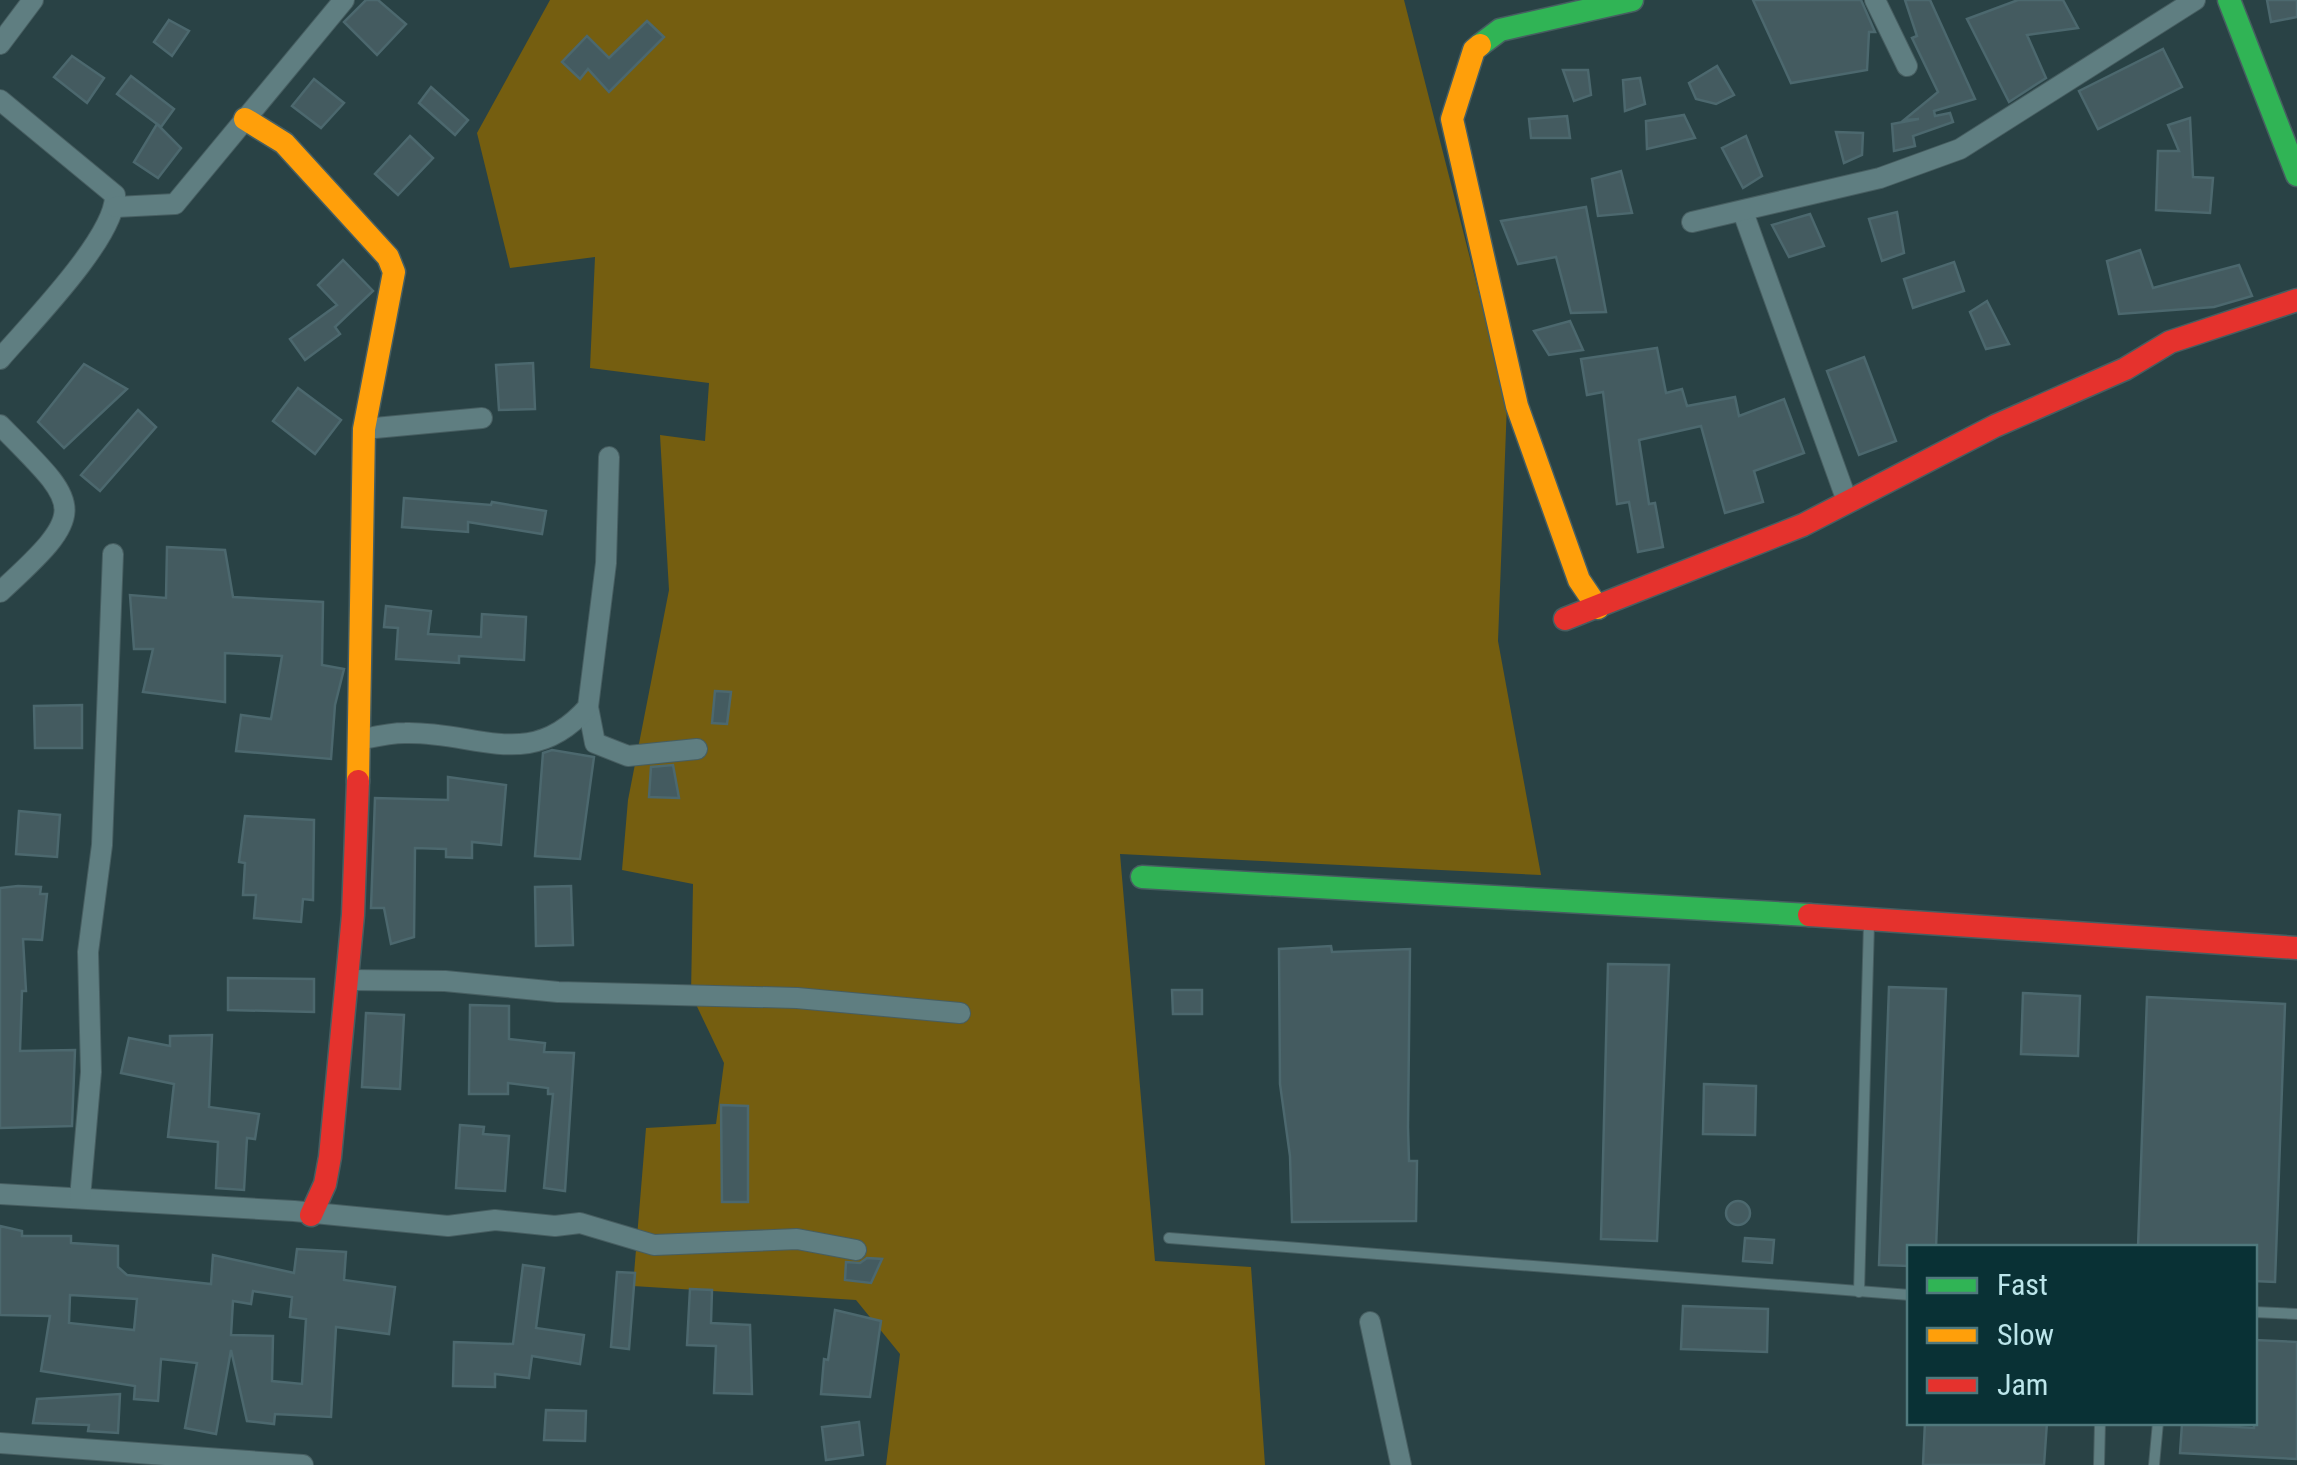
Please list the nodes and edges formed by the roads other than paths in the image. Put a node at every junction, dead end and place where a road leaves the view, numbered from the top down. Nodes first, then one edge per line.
1 (33, 0) edge
2 (344, 0) edge
3 (1632, 0) edge
4 (1875, 0) edge
5 (2195, 0) edge
6 (2228, 0) edge
7 (0, 44) edge
8 (1908, 66) dead end
9 (0, 100) edge
10 (245, 119) junction
11 (2297, 175) edge
12 (116, 207) junction
13 (1743, 212) junction
14 (1692, 222) dead end
15 (2297, 300) edge
16 (0, 360) edge
17 (482, 418) dead end
18 (0, 425) edge
19 (364, 429) junction
20 (610, 457) dead end
21 (1847, 501) junction
22 (113, 554) dead end
23 (0, 592) edge
24 (1598, 608) junction
25 (1565, 619) dead end
26 (588, 707) junction
27 (358, 740) junction
28 (697, 749) dead end
29 (1142, 877) dead end
30 (1869, 920) junction
31 (2297, 948) edge
32 (349, 980) junction
33 (960, 1013) dead end
34 (0, 1194) edge
35 (80, 1198) junction
36 (311, 1215) junction
37 (1169, 1238) dead end
38 (856, 1250) dead end
39 (1859, 1292) junction
40 (1907, 1295) edge
41 (2257, 1312) edge
42 (2297, 1314) edge
43 (1370, 1322) dead end
44 (2100, 1425) edge
45 (2158, 1425) edge
46 (0, 1442) edge
47 (303, 1465) edge
48 (1401, 1465) edge
49 (2100, 1465) edge
50 (2154, 1465) edge

1 - 7 street
2 - 10 street
3 - 24 street
4 - 8 street
5 - 13 street
6 - 11 street
9 - 12 street
10 - 12 street
10 - 19 street
12 - 16 street
13 - 14 street
13 - 21 street
15 - 21 street
17 - 19 street
18 - 23 street
19 - 27 street
20 - 26 street
21 - 24 street
22 - 35 street
24 - 25 street
26 - 27 street
26 - 28 street
27 - 32 street
29 - 30 street
30 - 31 street
30 - 39 lane
32 - 33 street
32 - 36 street
34 - 35 street
35 - 36 street
36 - 38 street
37 - 39 lane
39 - 40 lane
41 - 42 lane
43 - 48 street
44 - 49 lane
45 - 50 lane
46 - 47 street

